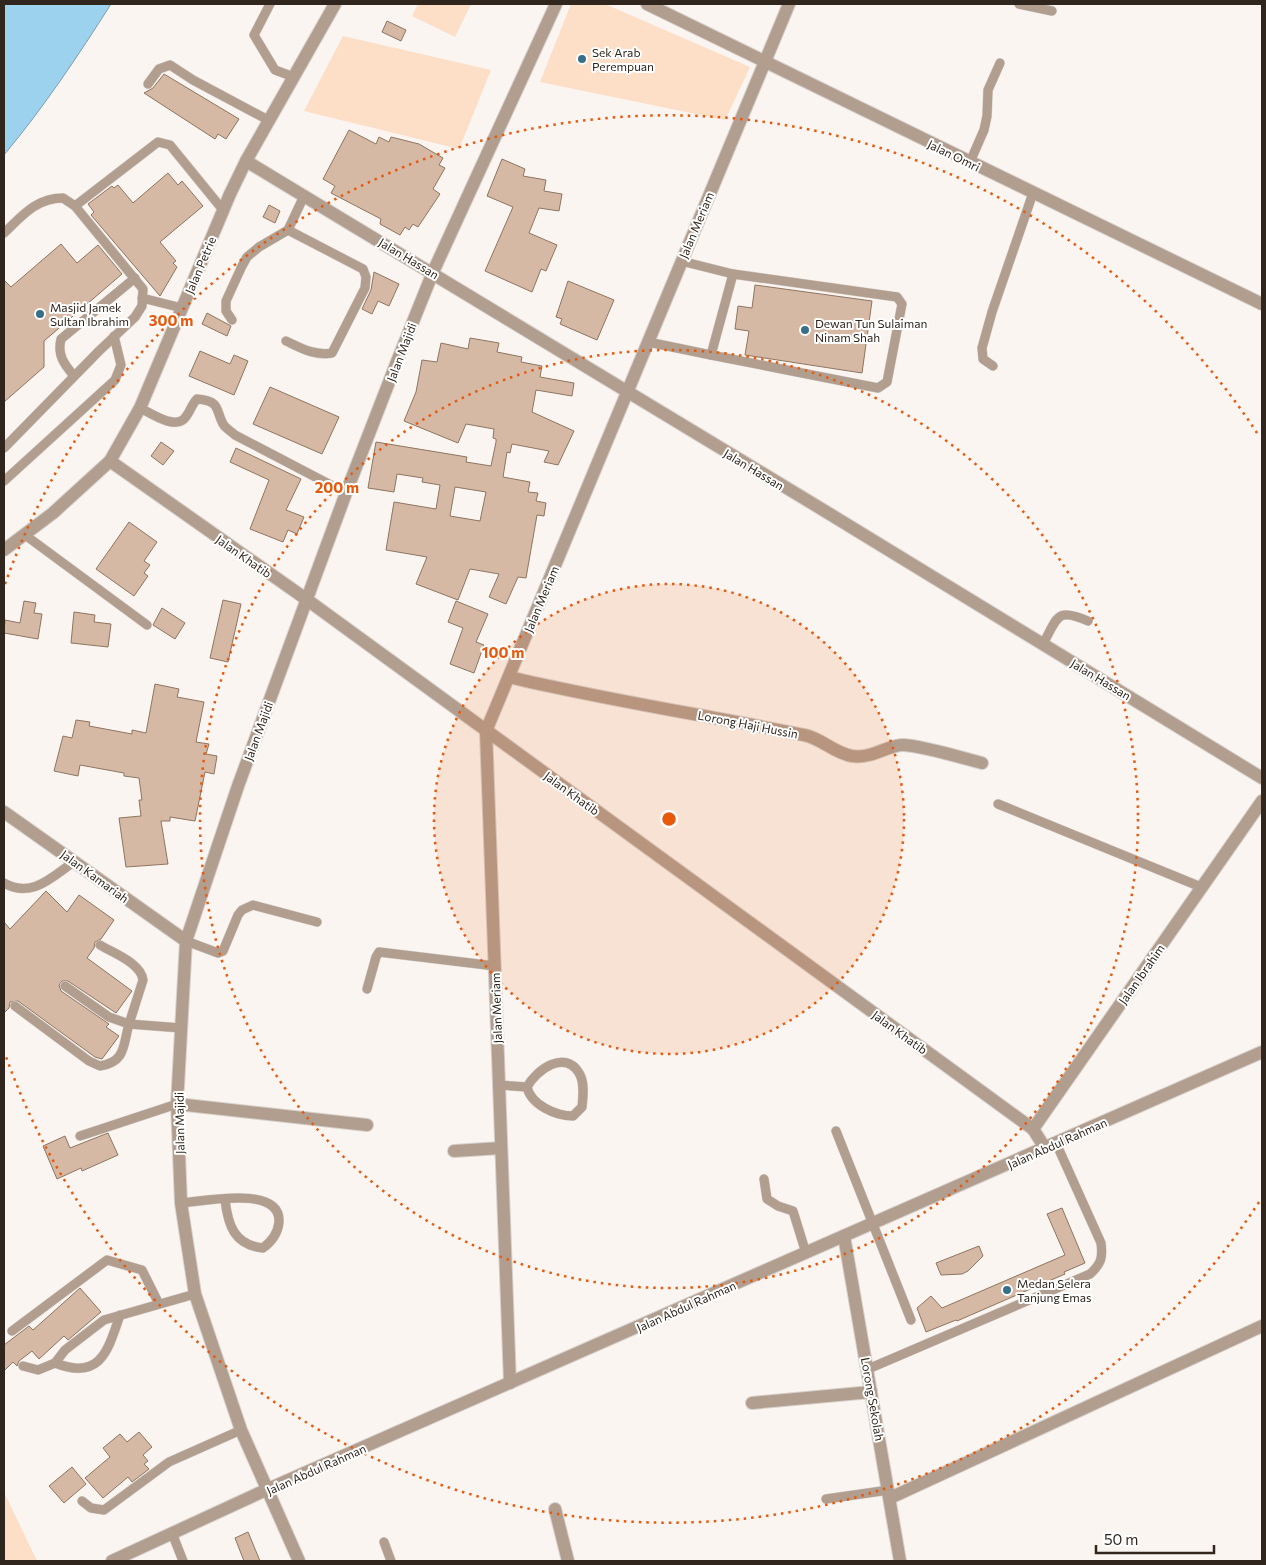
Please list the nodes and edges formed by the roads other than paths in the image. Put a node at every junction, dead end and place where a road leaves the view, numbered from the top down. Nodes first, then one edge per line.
1 (270, 4) edge
2 (335, 4) edge
3 (556, 4) edge
4 (647, 4) edge
5 (789, 4) edge
6 (1025, 4) edge
7 (1052, 11) dead end
8 (764, 63) junction
9 (1000, 63) dead end
10 (294, 77) junction
11 (148, 84) dead end
12 (270, 121) junction
13 (246, 161) junction
14 (970, 162) junction
15 (1033, 193) junction
16 (304, 196) junction
17 (75, 206) junction
18 (223, 210) junction
19 (288, 230) junction
20 (4, 233) edge
21 (681, 261) junction
22 (432, 272) junction
23 (734, 274) junction
24 (135, 278) junction
25 (142, 298) junction
26 (1262, 304) edge
27 (182, 308) junction
28 (232, 320) dead end
29 (114, 336) junction
30 (286, 341) dead end
31 (648, 342) junction
32 (712, 356) junction
33 (993, 366) dead end
34 (74, 376) junction
35 (627, 392) junction
36 (140, 408) junction
37 (4, 448) edge
38 (110, 461) junction
39 (4, 481) edge
40 (346, 493) junction
41 (25, 534) junction
42 (4, 550) edge
43 (306, 600) junction
44 (1088, 622) dead end
45 (147, 625) dead end
46 (1043, 644) junction
47 (509, 677) junction
48 (486, 731) junction
49 (982, 763) dead end
50 (1262, 778) edge
51 (1262, 801) edge
52 (998, 804) dead end
53 (4, 812) edge
54 (75, 861) junction
55 (4, 883) edge
56 (1201, 887) junction
57 (317, 922) dead end
58 (186, 942) junction
59 (100, 945) dead end
60 (495, 966) junction
61 (65, 986) dead end
62 (367, 989) dead end
63 (15, 1006) dead end
64 (130, 1024) junction
65 (181, 1028) junction
66 (1262, 1052) edge
67 (499, 1085) junction
68 (527, 1087) junction
69 (177, 1104) junction
70 (368, 1124) dead end
71 (1033, 1128) junction
72 (836, 1131) dead end
73 (80, 1136) dead end
74 (1050, 1145) junction
75 (501, 1148) junction
76 (454, 1151) dead end
77 (764, 1179) dead end
78 (225, 1200) junction
79 (181, 1203) junction
80 (873, 1223) junction
81 (844, 1236) junction
82 (806, 1253) junction
83 (195, 1294) junction
84 (159, 1304) junction
85 (120, 1315) junction
86 (911, 1320) dead end
87 (1262, 1326) edge
88 (12, 1331) dead end
89 (55, 1363) junction
90 (23, 1366) dead end
91 (868, 1369) junction
92 (510, 1383) junction
93 (872, 1392) junction
94 (752, 1403) dead end
95 (241, 1430) junction
96 (268, 1490) junction
97 (890, 1494) junction
98 (826, 1499) dead end
99 (82, 1501) dead end
100 (555, 1509) dead end
101 (172, 1533) junction
102 (384, 1542) dead end
103 (112, 1561) edge
104 (183, 1561) edge
105 (299, 1561) edge
106 (391, 1561) edge
107 (568, 1561) edge
108 (900, 1561) edge

1 - 10 lane
2 - 10 street, Jalan Petrie
3 - 22 street, Jalan Majidi
4 - 8 street, Jalan Omri
5 - 8 street, Jalan Meriam
6 - 7 lane
8 - 14 street, Jalan Omri
8 - 21 street, Jalan Meriam
9 - 14 lane
10 - 12 street, Jalan Petrie
11 - 12 lane
12 - 13 street, Jalan Petrie
13 - 16 street, Jalan Hassan
13 - 18 street, Jalan Petrie
14 - 15 street, Jalan Omri
15 - 26 street, Jalan Omri
15 - 33 lane
16 - 19 lane
16 - 22 street, Jalan Hassan
17 - 18 lane
17 - 20 lane
17 - 24 lane
18 - 27 street, Jalan Petrie
19 - 28 lane
19 - 30 lane
21 - 23 lane
21 - 31 street, Jalan Meriam
22 - 35 street, Jalan Hassan
22 - 40 street, Jalan Majidi
23 - 32 lane
23 - 32 lane
24 - 25 lane
24 - 34 lane
25 - 27 lane
25 - 29 lane
27 - 36 street, Jalan Petrie
29 - 34 lane
29 - 39 lane
31 - 32 lane
31 - 35 street, Jalan Meriam
34 - 37 lane
35 - 46 street, Jalan Hassan
35 - 47 street, Jalan Meriam
36 - 38 street, Jalan Petrie
36 - 40 lane
38 - 41 street, Jalan Petrie
38 - 43 street, Jalan Khatib
40 - 43 street, Jalan Majidi
41 - 42 street, Jalan Petrie
41 - 45 lane
43 - 48 street, Jalan Khatib
43 - 58 street, Jalan Majidi
44 - 46 lane
46 - 50 street, Jalan Hassan
47 - 48 street, Jalan Meriam
47 - 49 street, Lorong Haji Hussin
48 - 60 street, Jalan Meriam
48 - 71 street, Jalan Khatib
51 - 56 street, Jalan Ibrahim
52 - 56 lane
53 - 54 street, Jalan Kamariah
54 - 55 lane
54 - 58 street, Jalan Kamariah
56 - 71 street, Jalan Ibrahim
57 - 58 lane
58 - 65 street, Jalan Majidi
59 - 64 lane
60 - 62 lane
60 - 67 street, Jalan Meriam
61 - 64 lane
63 - 64 lane
64 - 65 lane
65 - 69 street, Jalan Majidi
66 - 74 street, Jalan Abdul Rahman
67 - 68 lane
67 - 75 street, Jalan Meriam
68 - 68 lane
69 - 70 street
69 - 73 lane
69 - 79 street, Jalan Majidi
71 - 74 street
72 - 80 lane
74 - 80 street, Jalan Abdul Rahman
74 - 91 lane
75 - 76 street
75 - 92 street, Jalan Meriam
77 - 82 lane
78 - 78 lane
78 - 79 lane
79 - 83 street, Jalan Majidi
80 - 81 street, Jalan Abdul Rahman
80 - 86 lane
81 - 82 street, Jalan Abdul Rahman
81 - 91 street, Lorong Sekolah
82 - 92 street, Jalan Abdul Rahman
83 - 84 lane
83 - 95 street, Jalan Majidi
84 - 85 lane
84 - 88 lane
85 - 89 lane
85 - 89 lane
87 - 97 street
89 - 90 lane
91 - 93 street, Lorong Sekolah
92 - 96 street, Jalan Abdul Rahman
93 - 94 street
93 - 97 street, Lorong Sekolah
95 - 96 street, Jalan Majidi
95 - 99 lane
96 - 101 street, Jalan Abdul Rahman
96 - 105 street, Jalan Majidi
97 - 98 lane
97 - 108 street, Lorong Sekolah
100 - 107 street
101 - 103 street, Jalan Abdul Rahman
101 - 104 lane
102 - 106 lane

